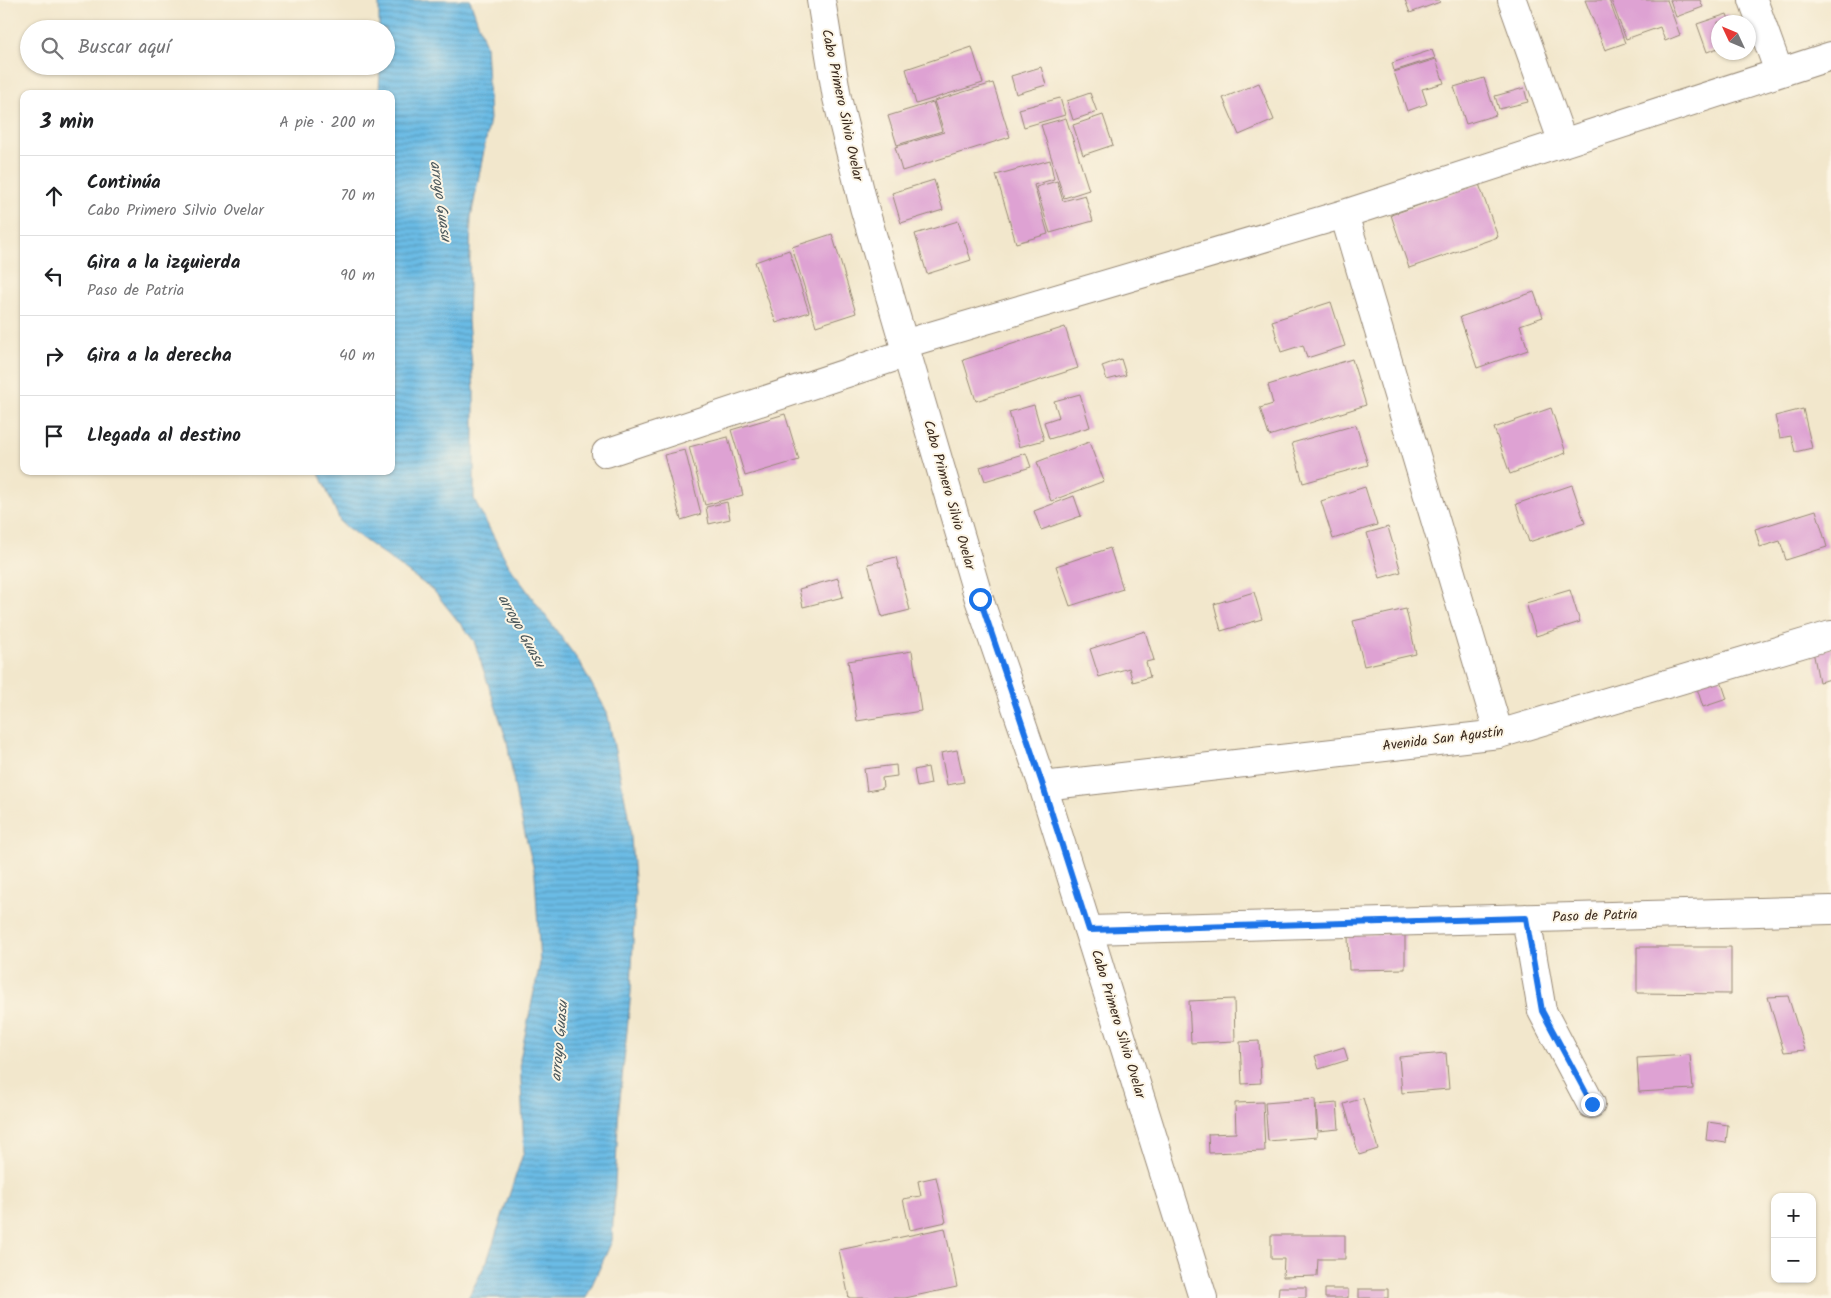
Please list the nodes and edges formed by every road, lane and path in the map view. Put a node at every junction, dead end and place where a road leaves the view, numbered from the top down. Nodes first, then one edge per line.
1 (820, 0) edge
2 (1512, 0) edge
3 (1753, 0) edge
4 (1831, 56) edge
5 (1779, 72) junction
6 (1563, 143) junction
7 (1344, 214) junction
8 (906, 349) junction
9 (606, 453) dead end
10 (1831, 635) edge
11 (1499, 734) junction
12 (1043, 786) junction
13 (1831, 910) edge
14 (1526, 918) junction
15 (1089, 930) junction
16 (1592, 1104) dead end
17 (1204, 1298) edge

1 - 8 street, Cabo Primero Silvio Ovelar
2 - 6 street
3 - 5 street
4 - 5 street
5 - 6 street
6 - 7 street
7 - 8 street
7 - 11 street
8 - 9 street
8 - 12 street, Cabo Primero Silvio Ovelar
10 - 11 street, Avenida San Agustín
11 - 12 street, Avenida San Agustín
12 - 15 street, Cabo Primero Silvio Ovelar
13 - 14 street, Paso de Patria
14 - 15 street, Paso de Patria
14 - 16 street
15 - 17 street, Cabo Primero Silvio Ovelar

